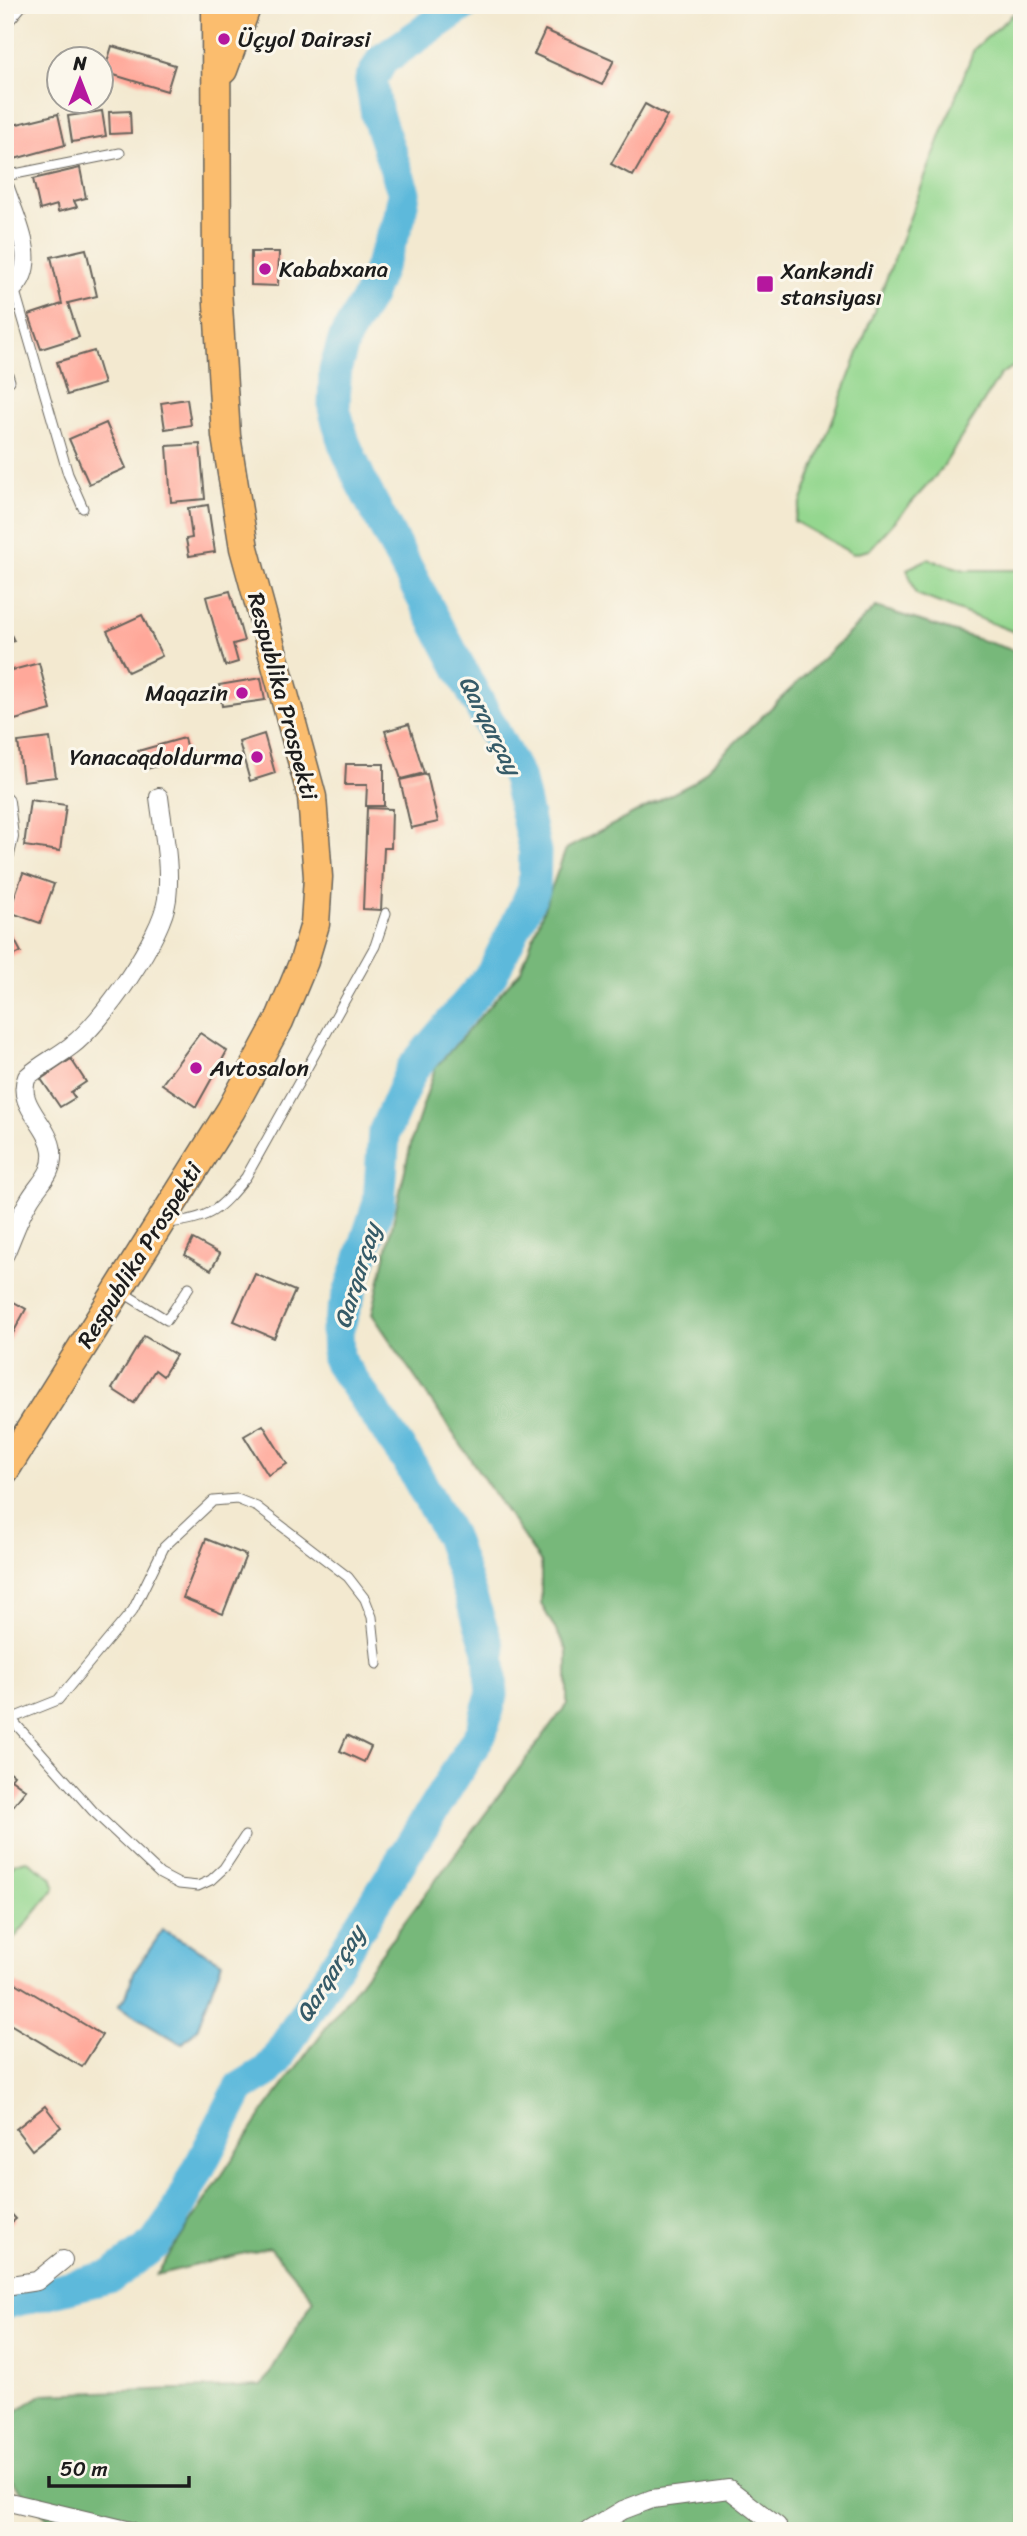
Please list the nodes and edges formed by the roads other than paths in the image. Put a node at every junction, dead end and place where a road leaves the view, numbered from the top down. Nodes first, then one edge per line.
1 (16, 5) edge
2 (216, 5) edge
3 (247, 5) edge
4 (5, 19) edge
5 (214, 93) junction
6 (120, 153) dead end
7 (5, 176) edge
8 (5, 188) edge
9 (10, 288) edge
10 (5, 365) edge
11 (10, 381) dead end
12 (83, 508) dead end
13 (159, 797) dead end
14 (5, 802) edge
15 (5, 854) edge
16 (386, 912) dead end
17 (158, 1223) junction
18 (5, 1254) edge
19 (189, 1287) dead end
20 (118, 1289) junction
21 (5, 1470) edge
22 (377, 1664) dead end
23 (9, 1715) edge
24 (245, 1836) dead end
25 (62, 2260) dead end
26 (5, 2286) edge
27 (5, 2501) edge
28 (131, 2531) edge
29 (588, 2531) edge
30 (777, 2531) edge

1 - 4 street
2 - 5 main road, Respublika Prospekti
3 - 5 main road
5 - 17 main road, Respublika Prospekti
6 - 7 lane
8 - 9 street
9 - 12 lane
10 - 11 lane
13 - 18 street
14 - 15 street
16 - 17 lane
17 - 20 main road, Respublika Prospekti
19 - 20 lane
20 - 21 main road, Respublika Prospekti
22 - 23 lane
23 - 24 lane
25 - 26 street
27 - 28 street
29 - 30 street

